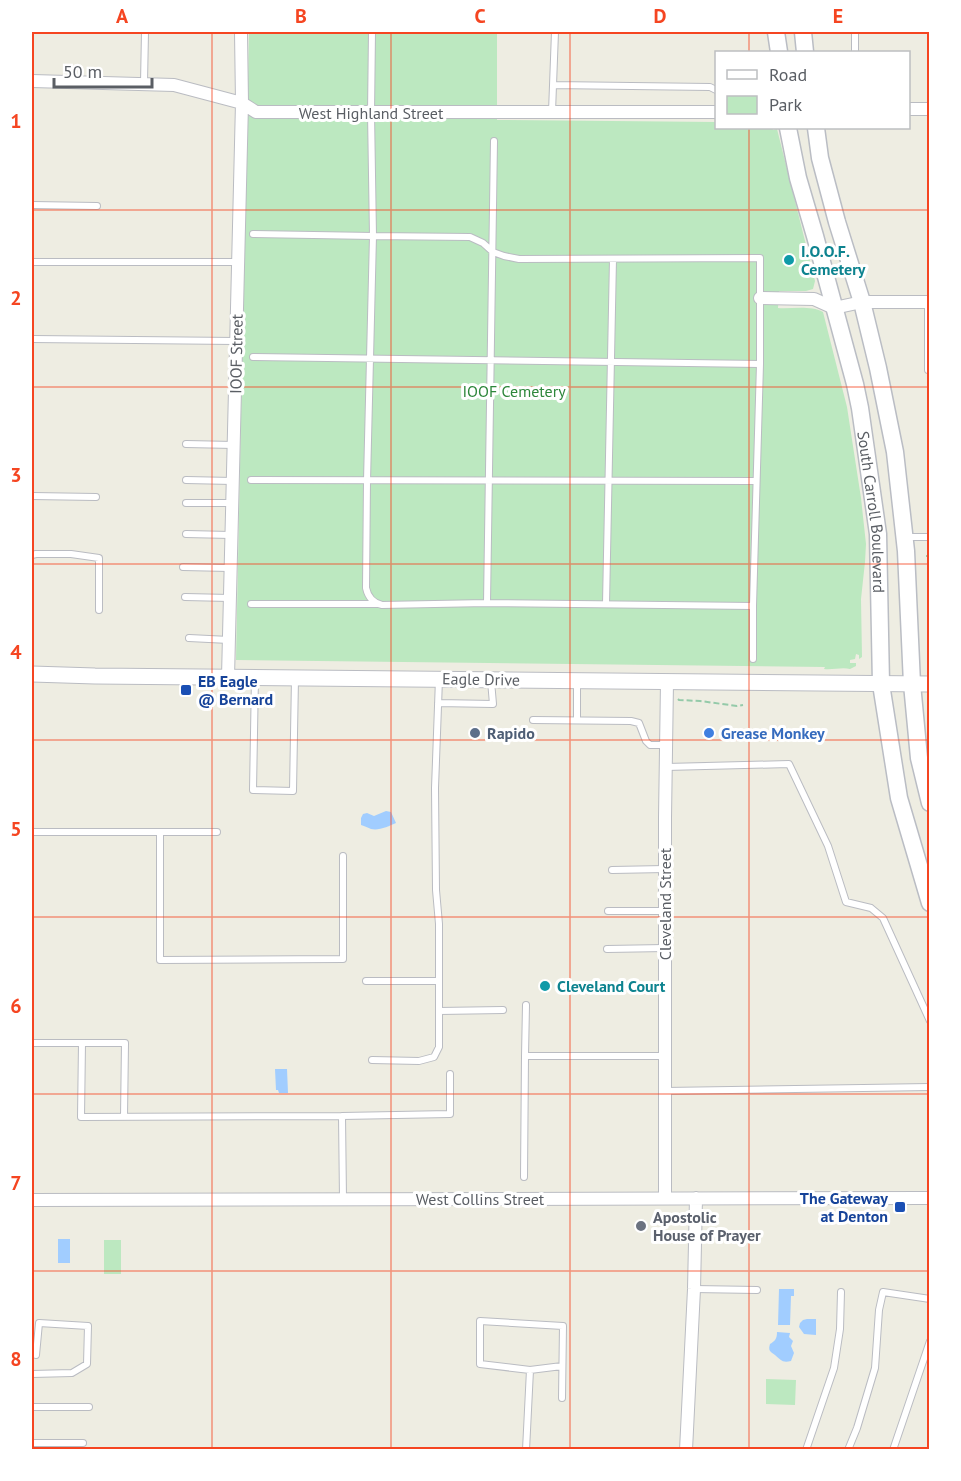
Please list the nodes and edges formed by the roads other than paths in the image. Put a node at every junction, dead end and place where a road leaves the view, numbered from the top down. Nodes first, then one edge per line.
1 (145, 32) edge
2 (241, 32) edge
3 (372, 32) edge
4 (555, 32) edge
5 (776, 32) edge
6 (803, 32) edge
7 (855, 32) edge
8 (779, 51) edge
9 (805, 51) edge
10 (855, 51) edge
11 (32, 81) edge
12 (144, 83) junction
13 (553, 85) junction
14 (715, 89) edge
15 (242, 103) junction
16 (910, 109) edge
17 (930, 109) edge
18 (552, 112) junction
19 (715, 112) edge
20 (371, 113) junction
21 (788, 129) edge
22 (816, 129) edge
23 (494, 141) dead end
24 (32, 205) edge
25 (97, 206) dead end
26 (253, 234) dead end
27 (373, 236) junction
28 (493, 252) junction
29 (613, 259) junction
30 (32, 262) edge
31 (238, 262) junction
32 (760, 298) junction
33 (862, 302) junction
34 (929, 302) edge
35 (834, 308) junction
36 (32, 339) edge
37 (236, 341) junction
38 (253, 357) dead end
39 (370, 358) junction
40 (491, 360) junction
41 (611, 362) junction
42 (760, 364) junction
43 (928, 370) dead end
44 (186, 444) dead end
45 (234, 445) junction
46 (186, 480) dead end
47 (233, 480) junction
48 (251, 480) dead end
49 (367, 481) junction
50 (489, 481) junction
51 (609, 481) junction
52 (756, 481) junction
53 (32, 496) edge
54 (96, 497) dead end
55 (186, 503) dead end
56 (232, 503) junction
57 (186, 534) dead end
58 (231, 535) junction
59 (905, 537) junction
60 (930, 537) edge
61 (32, 555) edge
62 (183, 567) dead end
63 (230, 568) junction
64 (185, 597) dead end
65 (230, 597) junction
66 (487, 603) junction
67 (251, 604) dead end
68 (379, 604) junction
69 (606, 604) junction
70 (753, 606) junction
71 (99, 610) dead end
72 (189, 638) dead end
73 (229, 640) junction
74 (753, 659) dead end
75 (32, 674) edge
76 (228, 676) junction
77 (255, 677) junction
78 (295, 677) junction
79 (439, 678) junction
80 (491, 679) junction
81 (577, 680) junction
82 (667, 682) junction
83 (881, 684) junction
84 (912, 684) junction
85 (930, 684) edge
86 (438, 703) junction
87 (533, 720) dead end
88 (577, 720) junction
89 (666, 745) junction
90 (666, 767) junction
91 (930, 803) edge
92 (32, 832) edge
93 (160, 832) junction
94 (217, 832) dead end
95 (343, 856) dead end
96 (665, 869) junction
97 (612, 870) dead end
98 (928, 897) edge
99 (608, 911) dead end
100 (665, 911) junction
101 (665, 948) junction
102 (607, 949) dead end
103 (366, 981) dead end
104 (439, 981) junction
105 (590, 986) dead end
106 (665, 987) junction
107 (526, 1005) dead end
108 (503, 1010) dead end
109 (439, 1011) junction
110 (930, 1021) edge
111 (32, 1043) edge
112 (82, 1043) junction
113 (525, 1056) junction
114 (665, 1056) junction
115 (372, 1060) dead end
116 (450, 1074) dead end
117 (930, 1087) edge
118 (665, 1091) junction
119 (342, 1116) junction
120 (124, 1117) junction
121 (524, 1177) dead end
122 (665, 1198) junction
123 (696, 1198) junction
124 (930, 1198) edge
125 (343, 1199) junction
126 (32, 1200) edge
127 (694, 1289) junction
128 (757, 1290) dead end
129 (842, 1292) dead end
130 (930, 1299) edge
131 (930, 1341) edge
132 (36, 1355) dead end
133 (562, 1366) junction
134 (530, 1370) junction
135 (32, 1374) edge
136 (562, 1398) dead end
137 (32, 1407) edge
138 (89, 1407) dead end
139 (32, 1443) edge
140 (83, 1443) dead end
141 (526, 1449) edge
142 (686, 1449) edge
143 (806, 1449) edge
144 (848, 1449) edge
145 (893, 1449) edge

1 - 12 lane
2 - 15 street, IOOF Street
3 - 20 lane
4 - 13 lane
5 - 8 main road
6 - 9 main road
7 - 10 lane
11 - 12 street, West Highland Street
12 - 15 street, West Highland Street
13 - 14 lane
13 - 18 lane
15 - 20 street, West Highland Street
15 - 31 street, IOOF Street
16 - 17 street
18 - 19 street, West Highland Street
18 - 20 street, West Highland Street
20 - 27 lane
21 - 35 main road, South Carroll Boulevard
22 - 33 main road, South Carroll Boulevard
23 - 28 lane
24 - 25 lane
26 - 27 lane
27 - 28 lane
27 - 39 lane
28 - 29 lane
28 - 40 lane
29 - 32 lane
29 - 41 lane
30 - 31 lane
31 - 37 street, IOOF Street
32 - 35 street
32 - 42 lane
33 - 34 street
33 - 35 street
33 - 59 main road, South Carroll Boulevard
34 - 43 lane
35 - 83 main road, South Carroll Boulevard
36 - 37 lane
37 - 45 street, IOOF Street
38 - 39 lane
39 - 40 lane
39 - 49 lane
40 - 41 lane
40 - 50 lane
41 - 42 lane
41 - 51 lane
42 - 52 lane
44 - 45 lane
45 - 47 street, IOOF Street
46 - 47 lane
47 - 56 street, IOOF Street
48 - 49 lane
49 - 50 lane
49 - 68 lane
50 - 51 lane
50 - 66 lane
51 - 52 lane
51 - 69 lane
52 - 70 lane
53 - 54 lane
55 - 56 lane
56 - 58 street, IOOF Street
57 - 58 lane
58 - 63 street, IOOF Street
59 - 60 lane
59 - 84 main road, South Carroll Boulevard
61 - 71 lane
62 - 63 lane
63 - 65 street, IOOF Street
64 - 65 lane
65 - 73 street, IOOF Street
66 - 68 lane
66 - 69 lane
67 - 68 lane
69 - 70 lane
70 - 74 lane
72 - 73 lane
73 - 76 street, IOOF Street
75 - 76 street, Eagle Drive
76 - 77 street, Eagle Drive
77 - 78 street, Eagle Drive
77 - 78 lane
78 - 79 street, Eagle Drive
79 - 80 street, Eagle Drive
79 - 86 lane
80 - 81 street, Eagle Drive
80 - 86 lane
81 - 82 street, Eagle Drive
81 - 88 lane
82 - 83 street, Eagle Drive
82 - 89 street, Cleveland Street
83 - 84 street, Eagle Drive
83 - 98 main road, South Carroll Boulevard
84 - 85 street, Eagle Drive
84 - 91 main road, South Carroll Boulevard
86 - 104 lane
87 - 88 lane
88 - 89 lane
89 - 90 street, Cleveland Street
90 - 96 street, Cleveland Street
90 - 110 lane
92 - 93 lane
93 - 94 lane
93 - 95 lane
96 - 97 lane
96 - 100 street, Cleveland Street
99 - 100 lane
100 - 101 street, Cleveland Street
101 - 102 lane
101 - 106 street, Cleveland Street
103 - 104 lane
104 - 109 lane
105 - 106 lane
106 - 114 street, Cleveland Street
107 - 113 lane
108 - 109 lane
109 - 115 lane
111 - 112 lane
112 - 120 lane
112 - 120 lane
113 - 114 lane
113 - 121 lane
114 - 118 street, Cleveland Street
116 - 119 lane
117 - 118 lane
118 - 122 street, Cleveland Street
119 - 120 lane
119 - 125 lane
122 - 123 street, West Collins Street
122 - 125 street, West Collins Street
123 - 124 street, West Collins Street
123 - 127 street
125 - 126 street, West Collins Street
127 - 128 lane
127 - 142 street
129 - 143 lane
130 - 144 lane
131 - 145 lane
132 - 135 lane
133 - 134 lane
133 - 134 lane
133 - 136 lane
134 - 141 lane
137 - 138 lane
139 - 140 lane

